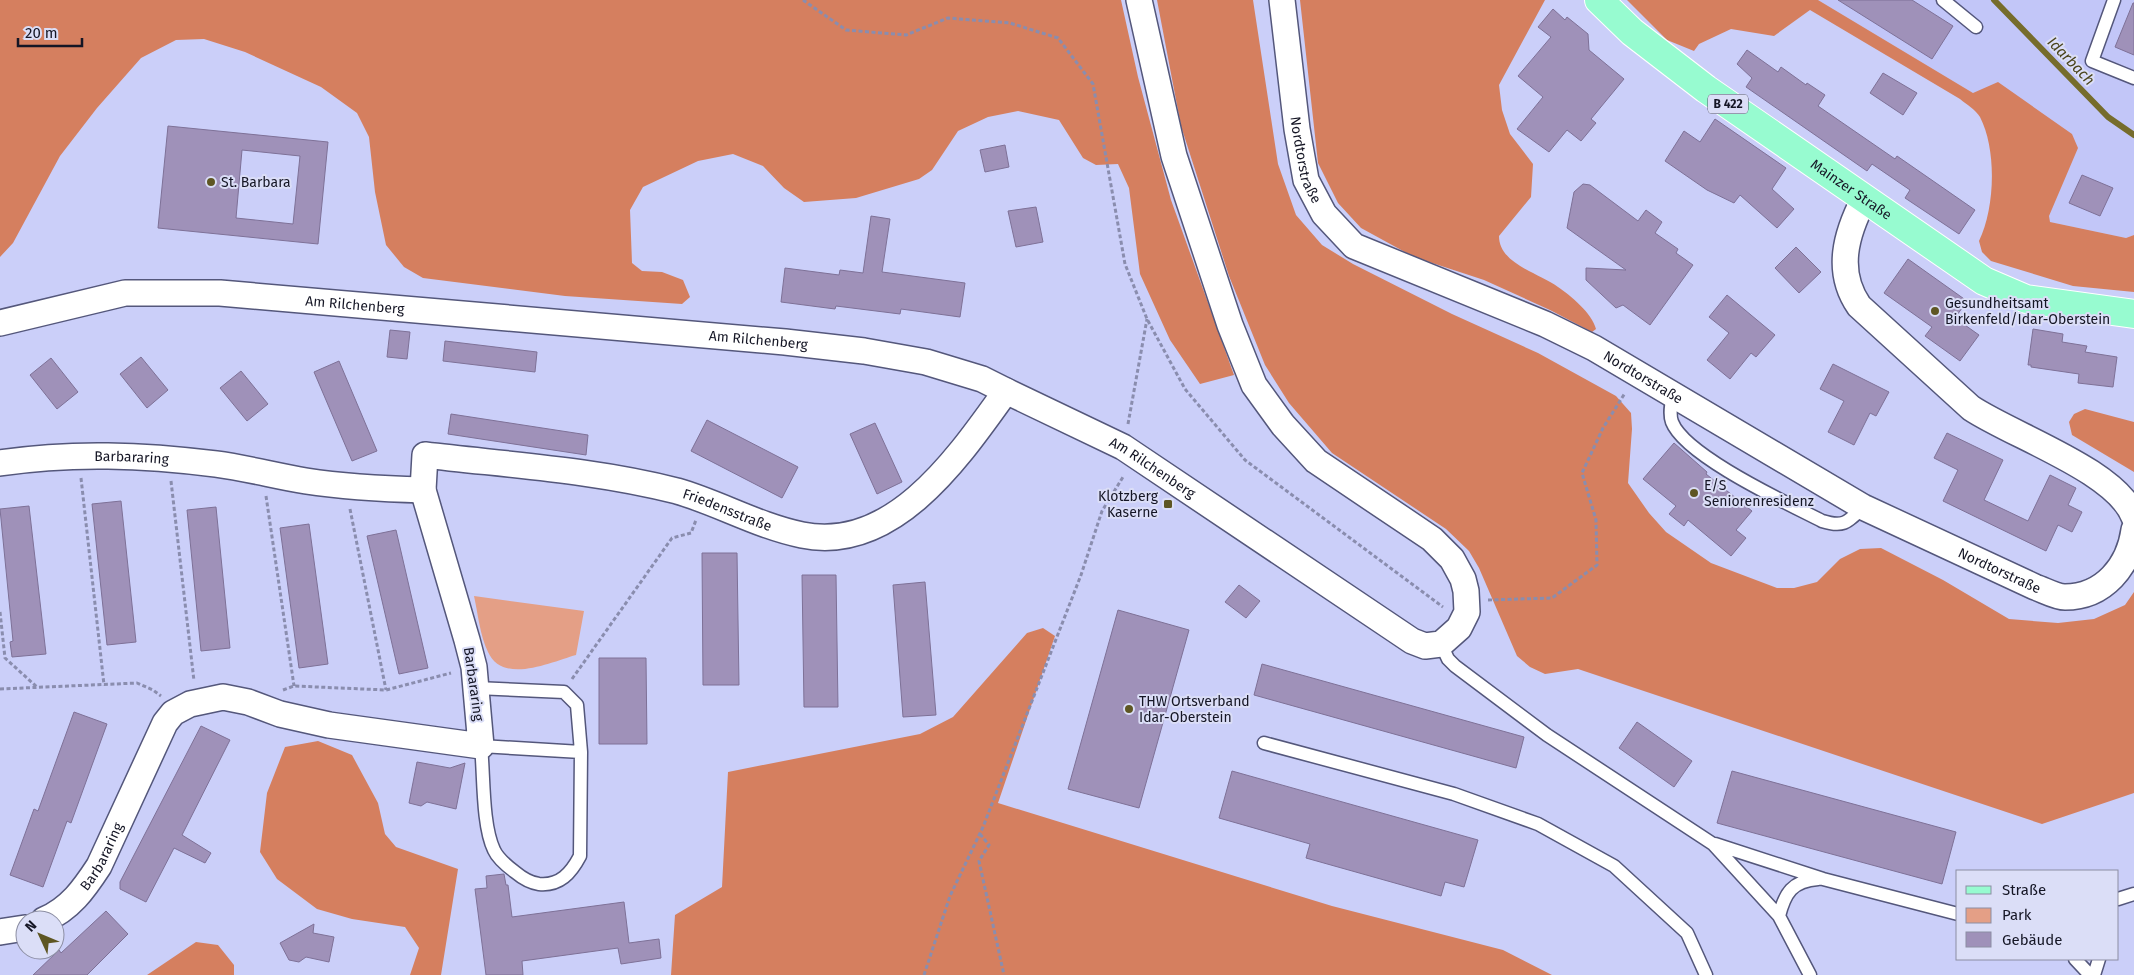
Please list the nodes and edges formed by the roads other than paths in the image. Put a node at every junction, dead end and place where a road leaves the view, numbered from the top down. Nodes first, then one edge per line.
1 (1139, 0) edge
2 (1282, 0) edge
3 (1599, 0) edge
4 (1944, 0) edge
5 (2114, 0) edge
6 (1976, 27) dead end
7 (2134, 78) edge
8 (1864, 199) junction
9 (2134, 314) edge
10 (0, 323) edge
11 (1006, 391) junction
12 (1673, 395) junction
13 (0, 463) edge
14 (423, 490) junction
15 (1863, 507) junction
16 (2134, 517) edge
17 (2134, 530) edge
18 (1441, 644) junction
19 (475, 678) junction
20 (1264, 743) dead end
21 (481, 746) junction
22 (581, 752) junction
23 (1713, 844) junction
24 (1823, 879) junction
25 (2134, 894) edge
26 (2119, 900) edge
27 (62, 910) edge
28 (1956, 913) edge
29 (1780, 916) junction
30 (15, 930) edge
31 (0, 932) edge
32 (2076, 960) edge
33 (2099, 960) edge
34 (1706, 975) edge
35 (1810, 975) edge
36 (2090, 975) edge
37 (2094, 975) edge

1 - 18 street
2 - 12 street, Nordtorstraße
3 - 8 main road, Mainzer Straße / B 422
4 - 6 lane
5 - 7 lane
8 - 9 main road, Mainzer Straße / B 422
8 - 16 street
10 - 11 street, Am Rilchenberg
11 - 14 street, Friedensstraße
11 - 18 street, Am Rilchenberg
12 - 15 street, Nordtorstraße
12 - 15 lane
13 - 14 street, Barbararing
14 - 19 street, Barbararing
15 - 17 street, Nordtorstraße
18 - 23 lane
19 - 21 street, Barbararing
19 - 22 lane
20 - 34 lane
21 - 22 lane
21 - 22 lane
21 - 27 street, Barbararing
23 - 24 lane
23 - 29 lane
24 - 28 lane
24 - 29 lane
25 - 26 lane
29 - 35 lane
30 - 31 street
32 - 36 lane
33 - 37 lane

